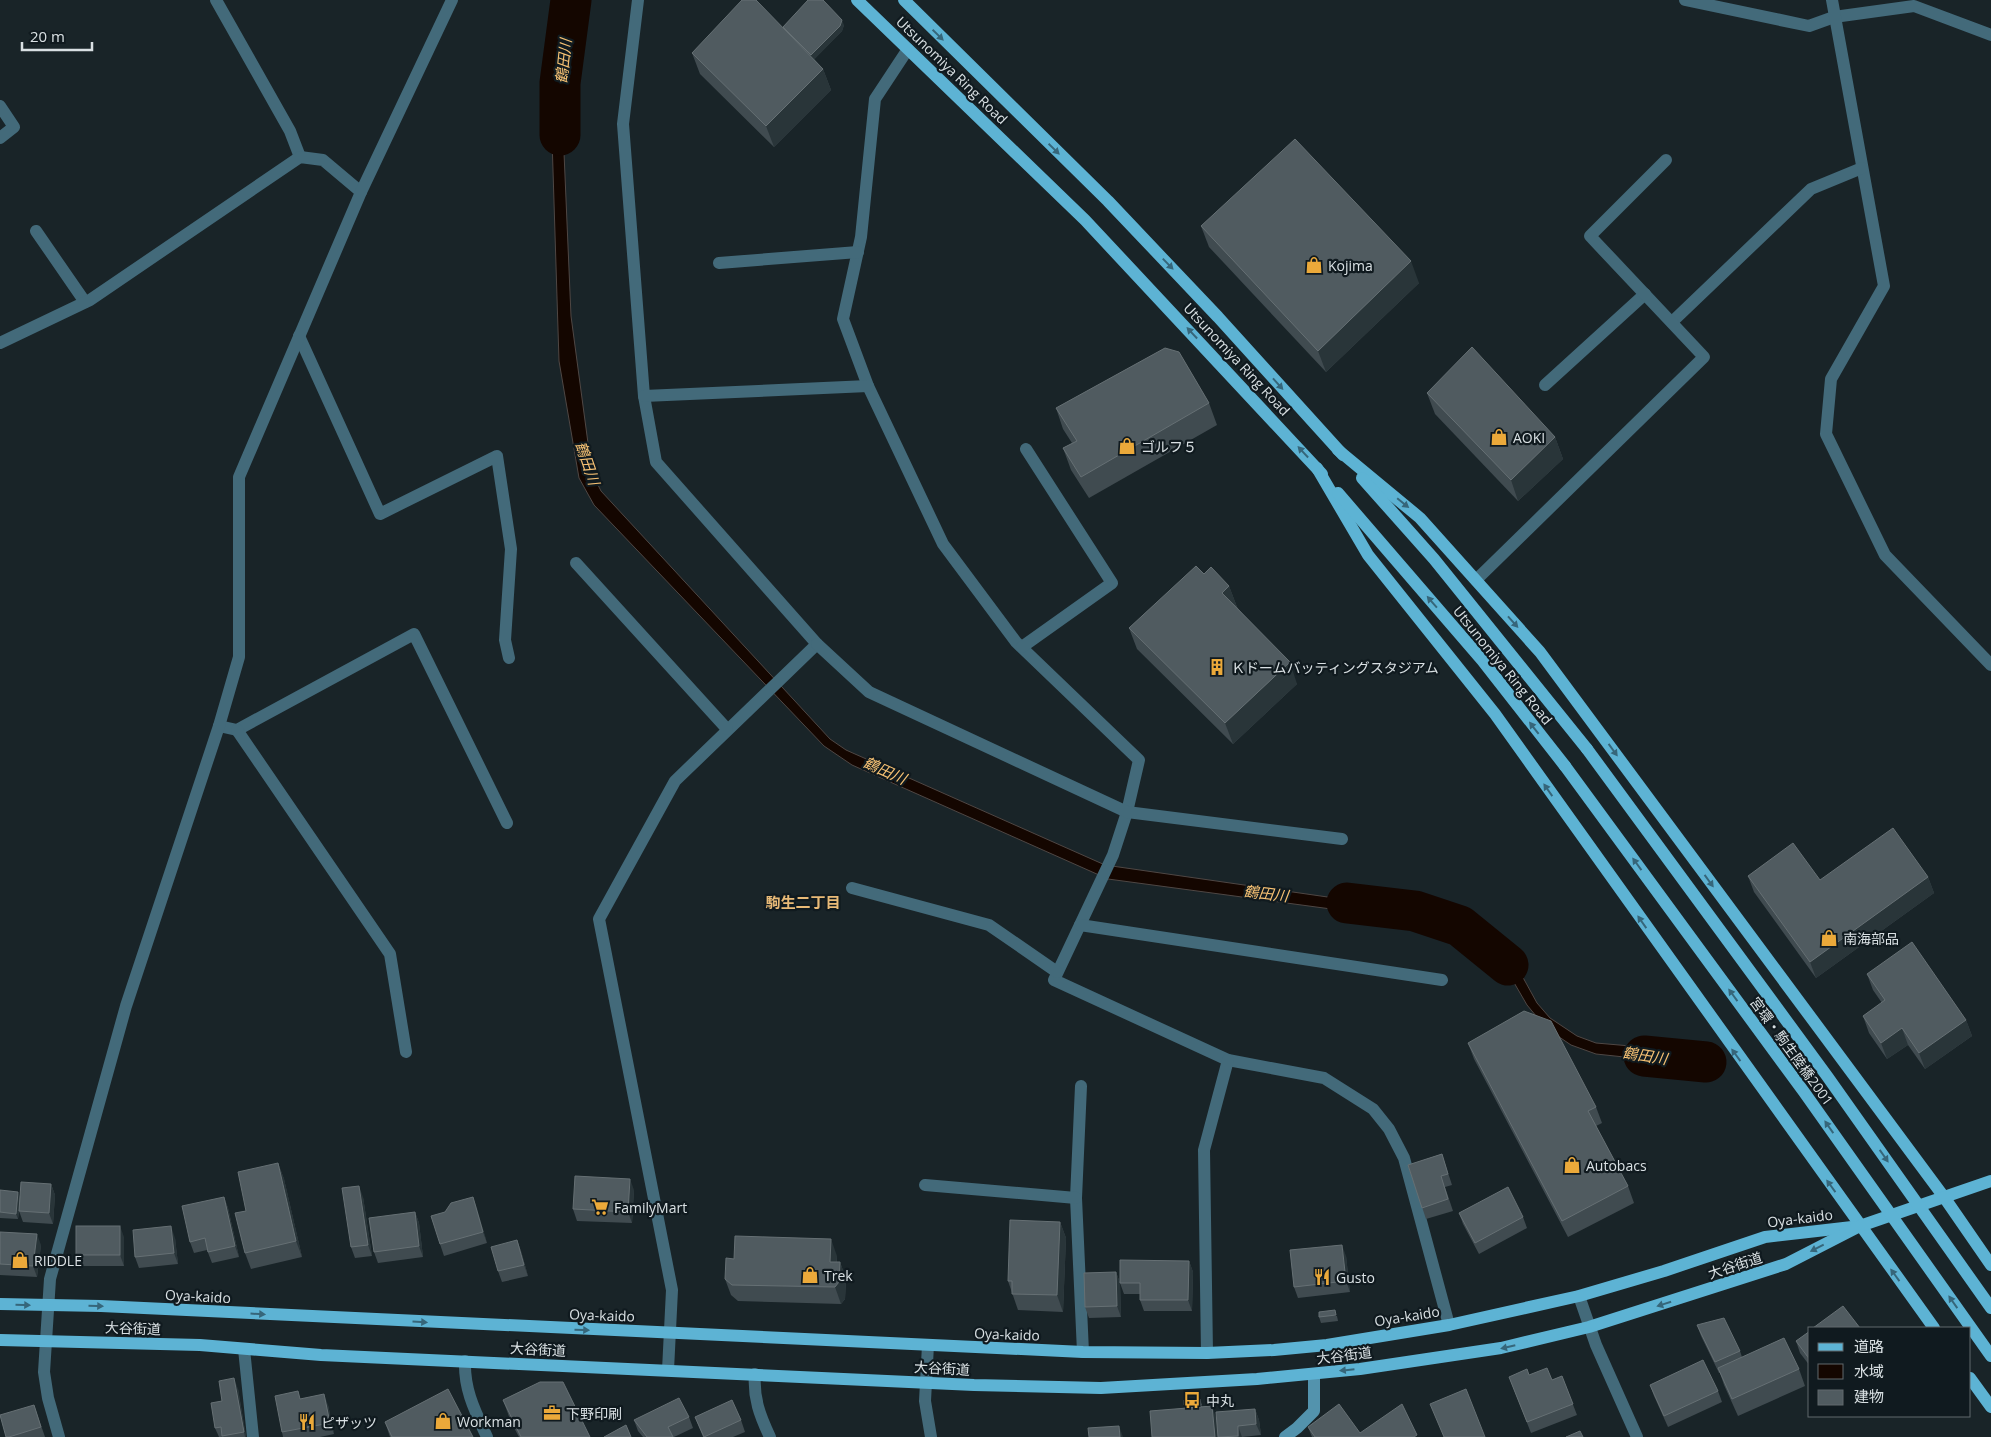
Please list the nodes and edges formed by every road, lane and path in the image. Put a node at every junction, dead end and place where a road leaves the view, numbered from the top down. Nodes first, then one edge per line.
1 (216, 0) edge
2 (452, 0) edge
3 (638, 0) edge
4 (857, 0) edge
5 (904, 0) edge
6 (1685, 0) edge
7 (1832, 0) edge
8 (1834, 17) junction
9 (1991, 35) edge
10 (908, 49) junction
11 (0, 106) edge
12 (0, 138) edge
13 (300, 157) junction
14 (1666, 160) dead end
15 (1862, 168) junction
16 (361, 192) junction
17 (36, 231) dead end
18 (858, 252) junction
19 (719, 262) dead end
20 (1645, 294) junction
21 (85, 302) junction
22 (1672, 322) junction
23 (300, 336) junction
24 (0, 343) edge
25 (1545, 385) dead end
26 (868, 386) junction
27 (644, 396) junction
28 (1026, 450) dead end
29 (1338, 450) junction
30 (1317, 468) junction
31 (576, 563) dead end
32 (1476, 580) junction
33 (817, 644) junction
34 (1022, 647) junction
35 (509, 658) dead end
36 (1991, 666) edge
37 (219, 726) junction
38 (727, 729) junction
39 (237, 730) junction
40 (1587, 749) joint
41 (1564, 766) joint
42 (1127, 812) junction
43 (506, 824) dead end
44 (1342, 839) dead end
45 (852, 888) dead end
46 (1080, 924) junction
47 (1057, 972) junction
48 (1442, 980) dead end
49 (406, 1052) dead end
50 (1228, 1060) junction
51 (1081, 1086) dead end
52 (1991, 1181) edge
53 (924, 1185) dead end
54 (1944, 1197) junction
55 (1076, 1198) junction
56 (1860, 1226) junction
57 (1991, 1265) edge
58 (1579, 1296) junction
59 (0, 1304) edge
60 (47, 1306) junction
61 (1991, 1308) edge
62 (1449, 1325) junction
63 (1589, 1327) junction
64 (1933, 1327) edge
65 (1970, 1327) edge
66 (1971, 1328) edge
67 (670, 1334) junction
68 (0, 1340) edge
69 (46, 1340) junction
70 (928, 1345) junction
71 (244, 1349) junction
72 (1083, 1352) junction
73 (1207, 1353) junction
74 (1991, 1356) edge
75 (465, 1361) junction
76 (668, 1370) junction
77 (755, 1374) junction
78 (1314, 1374) junction
79 (1971, 1379) edge
80 (926, 1382) junction
81 (1991, 1407) edge
82 (1290, 1436) edge
83 (59, 1437) edge
84 (253, 1437) edge
85 (487, 1437) edge
86 (770, 1437) edge
87 (931, 1437) edge
88 (1637, 1437) edge

1 - 13 street
2 - 16 street
3 - 27 street
4 - 10 main road, Utsunomiya Ring Road
5 -> 29 main road, Utsunomiya Ring Road
6 - 8 street
7 - 8 street
8 - 9 street
8 - 15 street
10 - 18 street
30 -> 10 main road, Utsunomiya Ring Road
11 - 12 street
13 - 16 street
13 - 21 street
14 - 20 street
15 - 22 street
15 - 36 street
16 - 23 street
17 - 21 street
18 - 19 street
18 - 26 street
20 - 22 street
20 - 25 street
21 - 24 street
22 - 32 street
23 - 35 street
23 - 37 street
26 - 27 street
26 - 34 street
27 - 33 street
28 - 34 street
29 -> 32 main road
29 - 40 main road, Utsunomiya Ring Road
41 -> 30 main road, Utsunomiya Ring Road
56 -> 30 main road
31 - 38 street
32 -> 54 main road
33 - 38 street
33 - 42 street
34 - 42 street
37 - 39 street
37 - 60 street
38 - 67 street
39 - 43 street
39 - 49 street
40 -> 61 main road, 宮環・駒生陸橋2001, bridge
65 -> 41 main road, 宮環・駒生陸橋2001, bridge
42 - 44 street
42 - 46 street
45 - 47 street
46 - 47 street
46 - 48 street
47 - 50 street
50 - 62 street
50 - 73 street
51 - 55 street
52 - 54 main road, Oya-kaido
53 - 55 street
54 - 56 main road, Oya-kaido
54 - 57 main road
55 - 72 street
56 - 58 main road, Oya-kaido
56 -> 63 main road, 大谷街道
64 -> 56 main road
58 - 62 main road, Oya-kaido
58 - 63 street
59 -> 60 main road, Oya-kaido
60 -> 67 main road, Oya-kaido
60 - 69 street
62 - 73 main road, Oya-kaido
63 -> 78 main road, 大谷街道
63 - 88 street
74 -> 66 main road, 宮環・駒生陸橋2001, bridge
67 - 70 main road, Oya-kaido
67 - 76 street
68 - 69 main road, 大谷街道
69 - 71 main road, 大谷街道
69 - 83 street
70 - 72 main road, Oya-kaido
70 - 80 street
71 - 75 main road, 大谷街道
71 - 84 street
72 - 73 main road, Oya-kaido
75 - 76 main road, 大谷街道
75 - 85 street
76 - 77 main road, 大谷街道
77 - 80 main road, 大谷街道
77 - 86 street
78 - 80 main road, 大谷街道
78 - 82 street
79 - 81 main road
80 - 87 street

